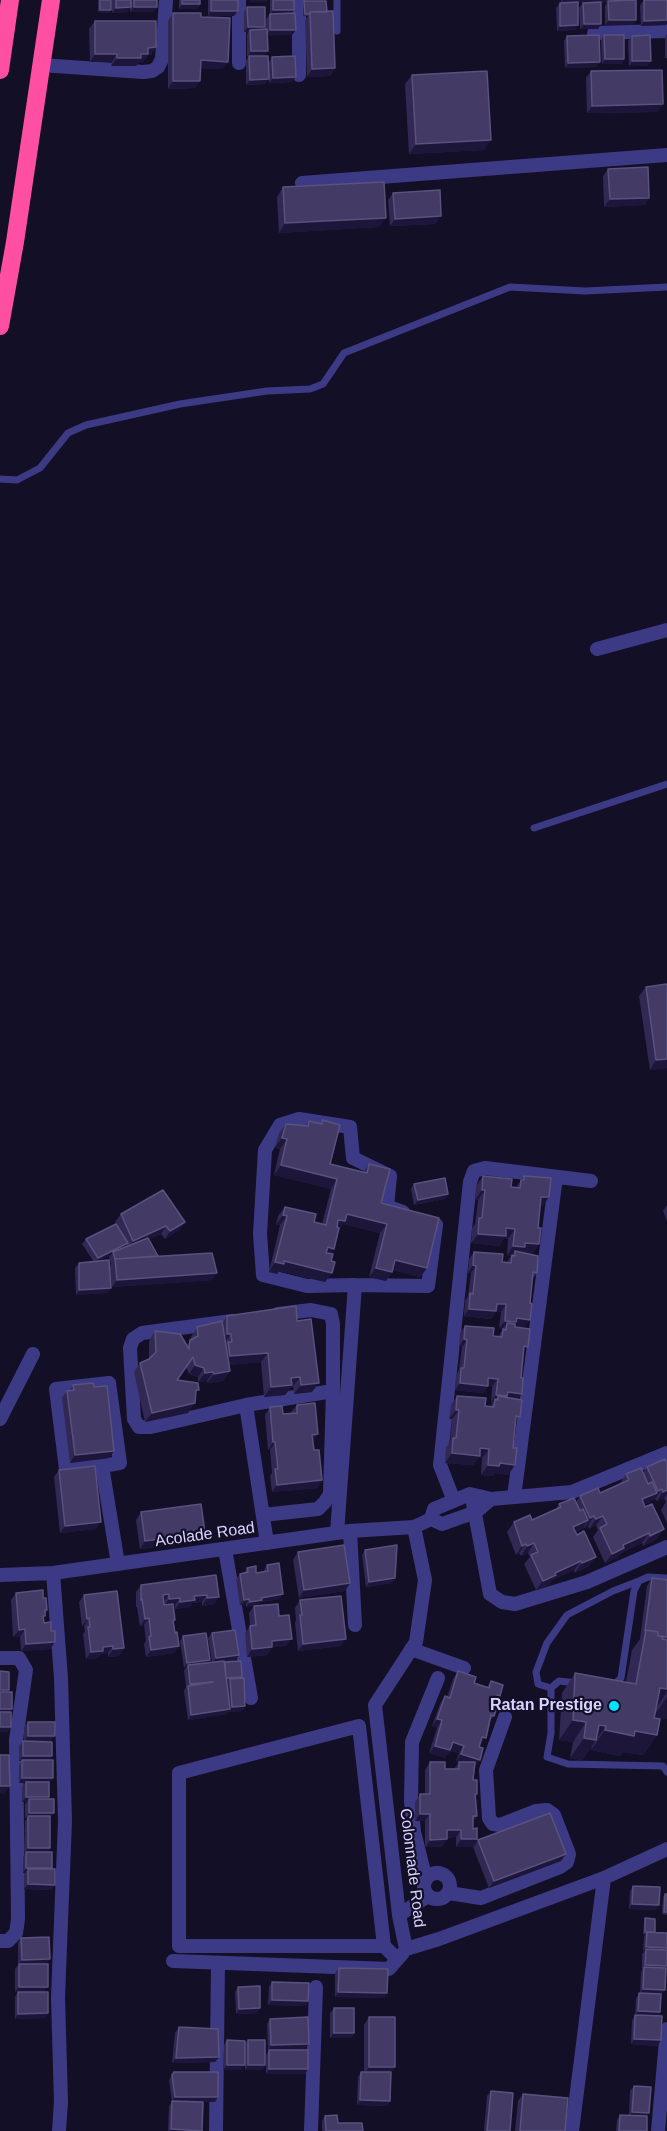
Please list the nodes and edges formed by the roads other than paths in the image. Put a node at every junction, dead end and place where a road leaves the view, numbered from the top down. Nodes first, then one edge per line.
1 (10, 0) edge
2 (51, 0) edge
3 (166, 0) edge
4 (239, 0) edge
5 (299, 0) edge
6 (337, 0) edge
7 (337, 31) dead end
8 (667, 31) edge
9 (594, 33) edge
10 (239, 63) dead end
11 (41, 64) junction
12 (0, 70) edge
13 (299, 75) dead end
14 (667, 155) edge
15 (302, 183) dead end
16 (667, 287) edge
17 (0, 326) edge
18 (0, 480) edge
19 (667, 630) edge
20 (597, 649) dead end
21 (667, 783) edge
22 (534, 828) dead end
23 (556, 1177) junction
24 (591, 1181) dead end
25 (355, 1285) junction
26 (266, 1316) edge
27 (243, 1319) edge
28 (33, 1354) dead end
29 (333, 1391) junction
30 (246, 1405) junction
31 (0, 1419) edge
32 (667, 1453) edge
33 (102, 1466) junction
34 (471, 1494) junction
35 (514, 1497) junction
36 (491, 1499) junction
37 (454, 1501) junction
38 (476, 1512) junction
39 (263, 1515) junction
40 (431, 1519) junction
41 (414, 1527) junction
42 (344, 1532) junction
43 (267, 1543) junction
44 (667, 1547) edge
45 (225, 1549) junction
46 (118, 1564) junction
47 (53, 1574) junction
48 (0, 1575) edge
49 (667, 1578) edge
50 (639, 1581) junction
51 (355, 1625) dead end
52 (411, 1649) junction
53 (0, 1658) edge
54 (464, 1668) dead end
55 (438, 1678) dead end
56 (583, 1684) edge
57 (607, 1686) edge
58 (551, 1688) junction
59 (251, 1698) dead end
60 (505, 1717) dead end
61 (667, 1772) edge
62 (667, 1849) edge
63 (604, 1878) junction
64 (426, 1880) junction
65 (449, 1893) junction
66 (428, 1896) junction
67 (399, 1915) junction
68 (0, 1941) edge
69 (384, 1946) junction
70 (402, 1954) junction
71 (173, 1961) dead end
72 (218, 1963) junction
73 (316, 1988) dead end
74 (667, 2029) edge
75 (59, 2131) edge
76 (216, 2131) edge
77 (311, 2131) edge
78 (572, 2131) edge
79 (657, 2131) edge

1 - 12 highway
2 - 11 highway
3 - 11 street
4 - 10 street
5 - 13 street
6 - 7 lane
8 - 9 street
11 - 17 highway
14 - 15 street
16 - 18 lane
19 - 20 street
21 - 22 lane
23 - 24 street
23 - 35 street
23 - 37 street
25 - 25 street
25 - 42 street
26 - 29 street
27 - 30 street
28 - 31 street
29 - 30 street
29 - 39 street
30 - 39 street
32 - 35 street
33 - 33 street
33 - 46 street
34 - 36 street
34 - 37 street
34 - 38 street
35 - 36 street
36 - 38 street
37 - 40 street
38 - 40 street
38 - 44 street
39 - 43 street
40 - 41 street
41 - 42 street, Acolade Road
41 - 52 street, Colonnade Road
42 - 43 street, Acolade Road
42 - 51 street
43 - 45 street, Acolade Road
45 - 46 street, Acolade Road
45 - 59 street
46 - 47 street, Acolade Road
47 - 48 street, Acolade Road
47 - 75 street
49 - 50 lane
50 - 57 lane
50 - 58 lane
52 - 54 street
52 - 67 street, Colonnade Road
53 - 68 street
55 - 64 street
56 - 58 lane
58 - 61 lane
60 - 65 street
62 - 63 street, Colonnade Road
63 - 70 street, Colonnade Road
63 - 78 street
64 - 65 street
64 - 66 street
65 - 66 street
66 - 67 street
67 - 70 street, Colonnade Road
69 - 69 street
69 - 70 street
70 - 72 street
71 - 72 street
72 - 76 street
73 - 77 street
74 - 79 street

